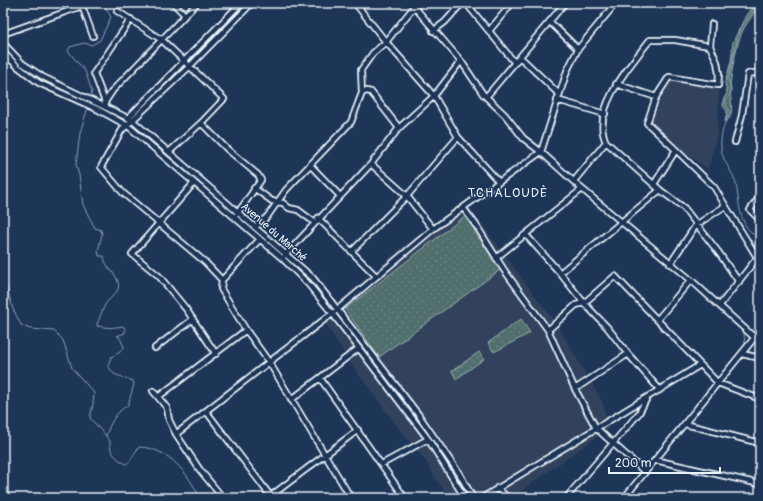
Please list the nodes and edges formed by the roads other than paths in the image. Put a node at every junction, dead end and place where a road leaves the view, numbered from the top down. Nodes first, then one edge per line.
1 (173, 3) edge
2 (198, 3) edge
3 (241, 3) edge
4 (252, 3) edge
5 (354, 3) edge
6 (411, 3) edge
7 (462, 3) edge
8 (466, 3) edge
9 (512, 3) edge
10 (565, 3) edge
11 (616, 3) edge
12 (82, 5) edge
13 (416, 5) edge
14 (117, 11) dead end
15 (185, 15) junction
16 (131, 19) junction
17 (550, 22) junction
18 (712, 24) dead end
19 (433, 31) junction
20 (489, 31) junction
21 (3, 34) edge
22 (93, 36) dead end
23 (162, 40) junction
24 (386, 42) junction
25 (3, 43) edge
26 (710, 46) junction
27 (578, 49) junction
28 (3, 52) edge
29 (520, 57) junction
30 (185, 61) junction
31 (461, 61) junction
32 (515, 63) junction
33 (190, 66) junction
34 (760, 72) edge
35 (616, 84) junction
36 (362, 93) junction
37 (559, 94) junction
38 (434, 96) junction
39 (486, 97) junction
40 (656, 97) junction
41 (558, 100) junction
42 (105, 104) junction
43 (605, 114) junction
44 (130, 119) junction
45 (201, 123) junction
46 (128, 126) junction
47 (399, 128) junction
48 (458, 137) junction
49 (606, 142) junction
50 (735, 142) dead end
51 (676, 150) junction
52 (169, 152) junction
53 (542, 152) junction
54 (371, 164) junction
55 (311, 166) junction
56 (574, 181) junction
57 (499, 182) junction
58 (194, 183) junction
59 (654, 184) junction
60 (254, 188) junction
61 (582, 189) junction
62 (660, 190) junction
63 (339, 195) junction
64 (407, 196) junction
65 (760, 196) edge
66 (277, 202) junction
67 (725, 206) junction
68 (464, 209) junction
69 (238, 212) junction
70 (234, 217) junction
71 (316, 220) junction
72 (760, 220) edge
73 (158, 223) junction
74 (621, 223) junction
75 (696, 225) junction
76 (256, 227) junction
77 (433, 229) junction
78 (526, 235) junction
79 (260, 239) junction
80 (352, 251) junction
81 (286, 254) junction
82 (282, 258) junction
83 (496, 258) junction
84 (759, 260) edge
85 (670, 264) junction
86 (560, 273) junction
87 (376, 276) junction
88 (222, 280) junction
89 (691, 280) junction
90 (739, 282) junction
91 (584, 303) junction
92 (720, 305) junction
93 (338, 309) junction
94 (332, 313) junction
95 (193, 319) junction
96 (658, 320) junction
97 (246, 330) junction
98 (548, 330) junction
99 (760, 331) edge
100 (755, 338) junction
101 (155, 348) dead end
102 (359, 348) junction
103 (216, 354) junction
104 (628, 354) junction
105 (742, 354) junction
106 (760, 358) edge
107 (269, 362) junction
108 (700, 365) junction
109 (320, 378) junction
110 (718, 383) junction
111 (575, 389) junction
112 (660, 390) junction
113 (153, 391) dead end
114 (158, 396) junction
115 (647, 398) junction
116 (760, 399) edge
117 (291, 400) junction
118 (206, 412) junction
119 (418, 414) junction
120 (412, 418) junction
121 (685, 424) junction
122 (596, 428) junction
123 (358, 430) junction
124 (176, 434) junction
125 (428, 439) junction
126 (760, 443) edge
127 (612, 444) junction
128 (325, 455) junction
129 (655, 460) junction
130 (382, 464) junction
131 (644, 472) junction
132 (459, 473) junction
133 (453, 476) junction
134 (760, 484) edge
135 (497, 488) junction
136 (270, 497) edge
137 (222, 498) edge
138 (351, 498) edge
139 (405, 498) edge
140 (466, 498) edge
141 (473, 498) edge
142 (482, 498) edge
143 (508, 498) edge
144 (566, 498) edge
145 (626, 498) edge

1 - 15 street
2 - 15 street
3 - 30 street
4 - 33 street
5 - 24 street
6 - 13 street
7 - 19 street
8 - 20 street
9 - 20 street
10 - 17 street
11 - 27 street
12 - 21 street
12 - 22 street
13 - 19 street
13 - 24 street
14 - 16 street
15 - 23 street
16 - 23 street
16 - 42 street
17 - 27 street
17 - 29 street
18 - 26 street
19 - 31 street
20 - 32 street
23 - 30 street
23 - 42 street
24 - 36 street
24 - 38 street
25 - 42 street, Avenue du Marché
26 - 35 street
26 - 40 street
27 - 37 street
28 - 46 street, Avenue du Marché
29 - 32 street
29 - 37 street
30 - 33 street
30 - 44 street
31 - 38 street
31 - 39 street
32 - 39 street
33 - 44 street
33 - 45 street
34 - 50 street
35 - 40 street
35 - 43 street
36 - 47 street
36 - 55 street
37 - 41 street
38 - 47 street
38 - 48 street
39 - 53 street
40 - 51 street
41 - 43 street
41 - 53 street
42 - 44 street, Avenue du Marché
43 - 49 street
44 - 46 street
44 - 52 street, Avenue du Marché
45 - 52 street
45 - 60 street
46 - 58 street, Avenue du Marché
46 - 73 street
47 - 54 street
48 - 57 street
48 - 64 street
49 - 56 street
49 - 59 street
51 - 59 street
51 - 67 street
52 - 69 street, Avenue du Marché
53 - 56 street
53 - 57 street
54 - 63 street
54 - 64 street
55 - 63 street
55 - 66 street
56 - 61 street
57 - 68 street
58 - 70 street, Avenue du Marché
58 - 73 street
59 - 62 street
60 - 66 street
60 - 69 street
61 - 74 street
61 - 78 street
62 - 74 street
62 - 75 street
63 - 71 street
64 - 77 street
64 - 80 street
65 - 72 street
66 - 71 street
66 - 76 street
67 - 75 street
67 - 84 street
68 - 77 street
68 - 83 street
69 - 70 street
69 - 76 street, Avenue du Marché
70 - 79 street, Avenue du Marché
71 - 80 street
71 - 81 street
73 - 88 street
73 - 95 street
74 - 85 street
74 - 86 street
75 - 85 street
75 - 90 street
76 - 81 street, Avenue du Marché
77 - 87 street
78 - 83 street
78 - 86 street
79 - 82 street, Avenue du Marché
79 - 88 street
80 - 87 street
81 - 82 street
81 - 93 street, Avenue du Marché
82 - 94 street, Avenue du Marché
83 - 98 street
84 - 90 street
85 - 89 street
86 - 91 street
87 - 93 street
88 - 97 street
89 - 92 street
89 - 96 street
90 - 92 street
91 - 96 street
91 - 98 street
91 - 104 street
92 - 100 street
93 - 94 street
93 - 119 street, Avenue du Marché
94 - 102 street, Avenue du Marché
94 - 107 street
95 - 101 street
95 - 103 street
96 - 108 street
97 - 103 street
97 - 107 street
98 - 111 street
99 - 100 street
100 - 105 street
102 - 109 street
102 - 120 street, Avenue du Marché
103 - 114 street
104 - 111 street
104 - 112 street
105 - 106 street
105 - 110 street
107 - 117 street
107 - 118 street
108 - 110 street
108 - 112 street
109 - 117 street
109 - 123 street
110 - 116 street
110 - 121 street
111 - 122 street
112 - 115 street
113 - 114 street
114 - 124 street
115 - 122 street
115 - 127 street
117 - 128 street
118 - 124 street
118 - 136 street
119 - 120 street
119 - 132 street, Avenue du Marché
120 - 125 street, Avenue du Marché
121 - 126 street
121 - 129 street
122 - 127 street
122 - 135 street
123 - 128 street
123 - 130 street
124 - 137 street
125 - 130 street
125 - 133 street, Avenue du Marché
127 - 131 street
127 - 144 street
128 - 136 street
128 - 138 street
129 - 131 street
129 - 134 street
130 - 139 street
131 - 145 street
132 - 133 street
132 - 141 street, Avenue du Marché
133 - 140 street, Avenue du Marché
135 - 142 street
135 - 143 street

